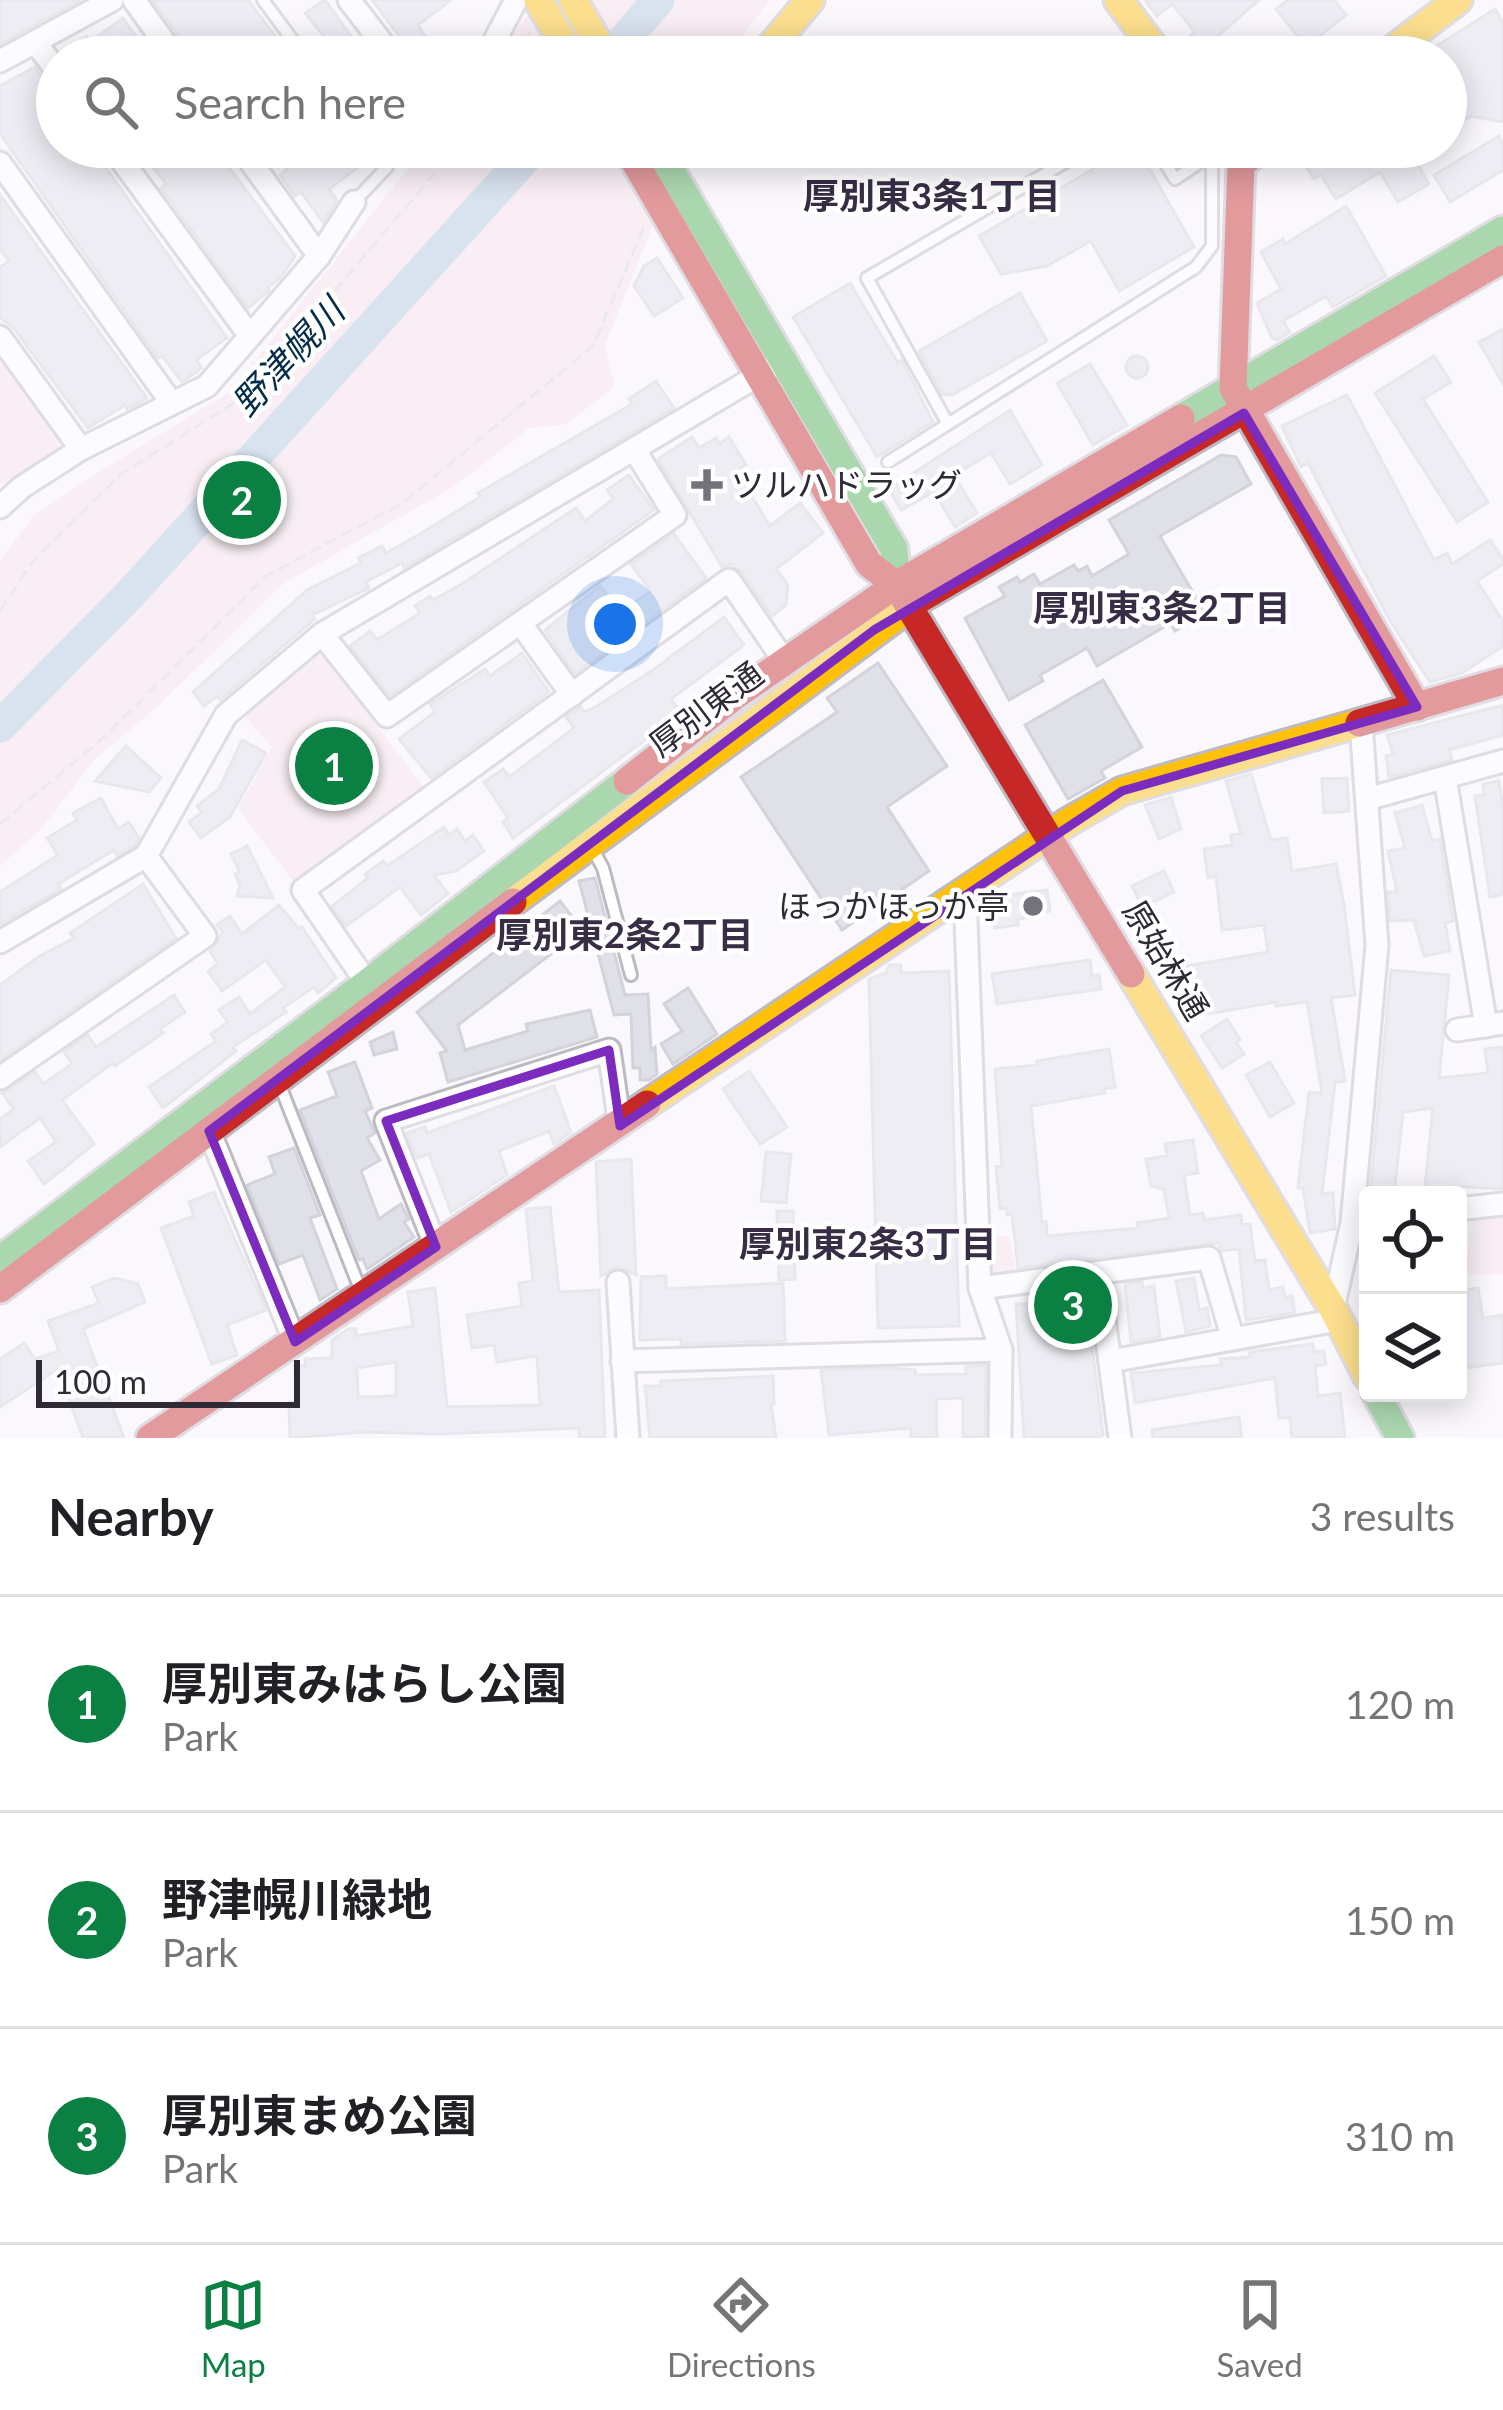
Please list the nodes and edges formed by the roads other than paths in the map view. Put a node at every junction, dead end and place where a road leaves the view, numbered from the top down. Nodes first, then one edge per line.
1 (112, 0) edge
2 (134, 0) edge
3 (263, 0) edge
4 (350, 0) edge
5 (516, 0) edge
6 (810, 0) edge
7 (1118, 0) edge
8 (1458, 0) edge
9 (574, 1) edge
10 (46, 36) edge
11 (160, 36) edge
12 (290, 36) edge
13 (377, 36) edge
14 (497, 36) edge
15 (594, 36) edge
16 (780, 36) edge
17 (1146, 36) edge
18 (1411, 36) edge
19 (35, 42) edge
20 (0, 61) edge
21 (0, 163) edge
22 (127, 168) edge
23 (255, 168) edge
24 (386, 168) edge
25 (658, 168) edge
26 (1055, 168) edge
27 (1168, 168) edge
28 (1199, 168) edge
29 (1230, 168) edge
30 (1234, 168) edge
31 (354, 202) joint
32 (1503, 230) edge
33 (320, 256) junction
34 (1503, 259) edge
35 (250, 336) junction
36 (0, 337) edge
37 (771, 367) junction
38 (1238, 401) junction
39 (171, 402) junction
40 (948, 424) junction
41 (81, 448) junction
42 (634, 449) junction
43 (888, 462) dead end
44 (0, 507) edge
45 (903, 596) junction
46 (521, 624) junction
47 (322, 634) junction
48 (785, 662) junction
49 (1503, 681) edge
50 (572, 695) junction
51 (1417, 707) junction
52 (1361, 723) junction
53 (1503, 761) edge
54 (1445, 778) junction
55 (1367, 799) junction
56 (1051, 837) junction
57 (589, 843) junction
58 (146, 856) junction
59 (965, 894) junction
60 (0, 942) edge
61 (631, 975) dead end
62 (367, 983) junction
63 (1494, 1025) edge
64 (1457, 1030) dead end
65 (0, 1078) edge
66 (278, 1079) junction
67 (620, 1126) junction
68 (209, 1132) junction
69 (1362, 1186) edge
70 (1503, 1204) edge
71 (1467, 1208) edge
72 (1359, 1226) edge
73 (436, 1247) junction
74 (0, 1260) edge
75 (1098, 1273) junction
76 (618, 1282) dead end
77 (980, 1288) junction
78 (0, 1289) edge
79 (363, 1297) junction
80 (1335, 1315) junction
81 (1233, 1339) junction
82 (296, 1342) junction
83 (1001, 1350) junction
84 (1359, 1360) edge
85 (622, 1361) junction
86 (1111, 1361) junction
87 (1381, 1402) edge
88 (150, 1438) edge
89 (628, 1438) edge
90 (1000, 1438) edge
91 (1120, 1438) edge
92 (1400, 1438) edge

1 - 10 street
2 - 11 street
3 - 12 lane
4 - 13 street
5 - 14 street
6 - 16 street
7 - 17 street
8 - 18 street
9 - 15 street
19 - 20 street
21 - 39 street
22 - 35 street
23 - 33 street
24 - 31 lane
25 - 37 street, 原始林通
26 - 40 lane
27 - 28 lane
29 - 40 lane
30 - 38 street
31 - 33 street
32 - 38 street, 厚別東通
33 - 35 street
34 - 38 street, 厚別東通
35 - 39 street
36 - 41 street
37 - 42 street
37 - 45 street, 原始林通
38 - 45 street, 厚別東通
38 - 51 street
39 - 41 street
40 - 43 lane
41 - 44 street
42 - 46 street
42 - 47 street
45 - 48 street, 厚別東通
45 - 56 street, 原始林通
45 - 57 street, 厚別東通
46 - 47 street
46 - 50 street
47 - 58 street
48 - 50 street
48 - 62 street, 厚別東通
49 - 51 street
50 - 62 street
51 - 52 street
52 - 55 street
52 - 56 street
53 - 54 street
54 - 55 street
54 - 63 street
55 - 69 street
56 - 59 street
56 - 80 street, 原始林通
57 - 61 lane
57 - 66 street, 厚別東通
58 - 60 street
58 - 65 street
59 - 67 street
59 - 77 street
62 - 74 street, 厚別東通
63 - 64 street
66 - 68 street, 厚別東通
66 - 79 lane
67 - 73 street
67 - 73 street
68 - 78 street, 厚別東通
68 - 82 street
70 - 71 street
72 - 80 street
73 - 79 street
75 - 77 street
75 - 81 street
75 - 86 street
76 - 85 street
77 - 83 street
79 - 82 street
80 - 81 street
80 - 84 street, 原始林通
81 - 86 street
82 - 88 street
83 - 85 street
83 - 90 street
85 - 89 street
86 - 91 street
87 - 92 street

